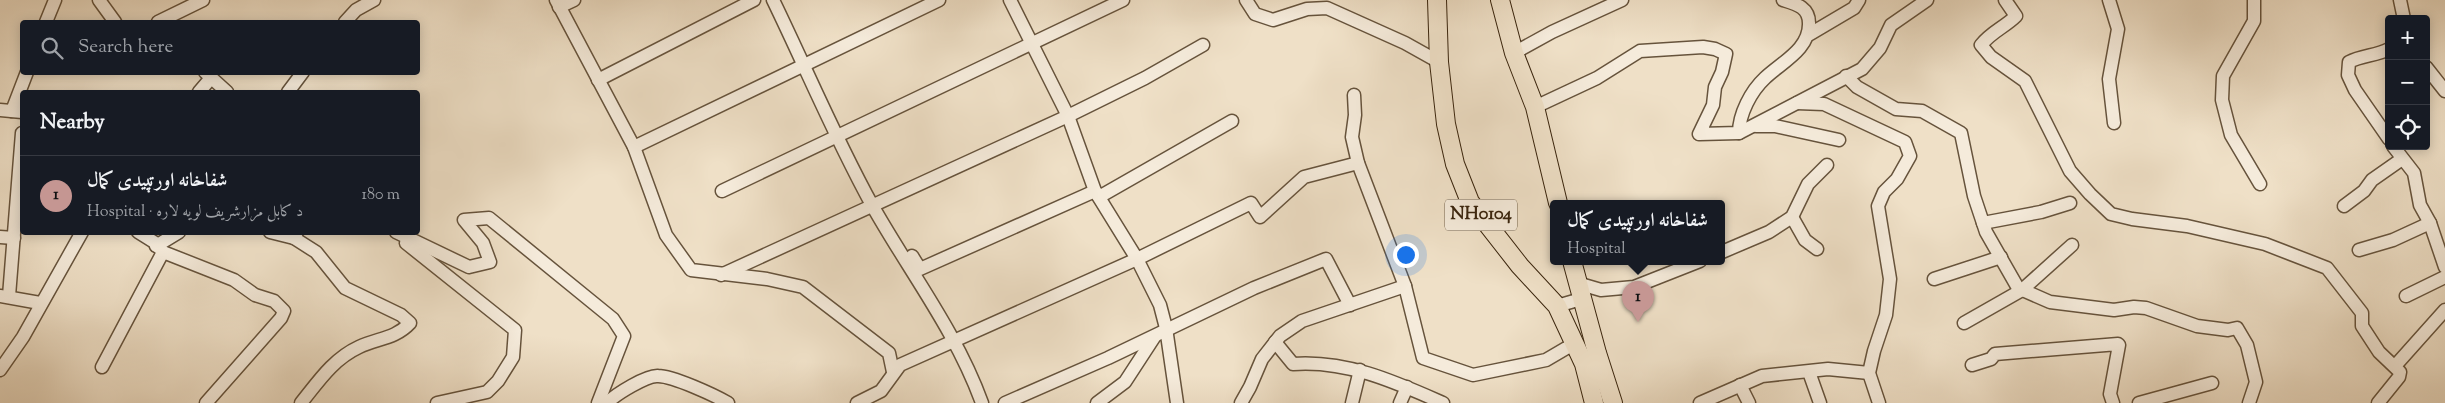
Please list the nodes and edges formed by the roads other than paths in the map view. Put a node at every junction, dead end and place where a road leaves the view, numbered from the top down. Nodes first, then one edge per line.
1 (55, 0) edge
2 (99, 0) edge
3 (203, 0) edge
4 (374, 0) edge
5 (574, 0) edge
6 (754, 0) edge
7 (773, 0) edge
8 (939, 0) edge
9 (1010, 0) edge
10 (1123, 0) edge
11 (1246, 0) edge
12 (1437, 0) edge
13 (1500, 0) edge
14 (1622, 0) edge
15 (1783, 0) edge
16 (1859, 0) edge
17 (1928, 0) edge
18 (2005, 0) edge
19 (2109, 0) edge
20 (2254, 0) edge
21 (2400, 0) edge
22 (557, 4) edge
23 (2403, 15) edge
24 (47, 20) edge
25 (114, 20) edge
26 (162, 20) edge
27 (347, 20) edge
28 (1810, 34) junction
29 (1031, 43) junction
30 (1203, 45) dead end
31 (2385, 51) edge
32 (1514, 53) junction
33 (1439, 62) junction
34 (804, 64) junction
35 (2430, 72) edge
36 (26, 75) edge
37 (208, 75) edge
38 (301, 75) edge
39 (1846, 76) junction
40 (598, 80) junction
41 (200, 90) edge
42 (225, 90) edge
43 (290, 90) edge
44 (2445, 91) edge
45 (1354, 95) dead end
46 (1797, 103) junction
47 (1535, 107) junction
48 (11, 111) edge
49 (1068, 116) junction
50 (1232, 121) dead end
51 (2114, 122) dead end
52 (1754, 126) junction
53 (1739, 133) junction
54 (2385, 133) edge
55 (836, 137) junction
56 (1839, 140) dead end
57 (634, 147) junction
58 (2396, 150) edge
59 (20, 159) edge
60 (2402, 160) junction
61 (1358, 163) junction
62 (1828, 165) dead end
63 (2260, 184) dead end
64 (722, 191) dead end
65 (1097, 194) junction
66 (1557, 200) edge
67 (2070, 203) dead end
68 (872, 206) junction
69 (2344, 206) dead end
70 (1792, 217) junction
71 (1983, 223) junction
72 (2430, 223) junction
73 (80, 235) edge
74 (144, 235) edge
75 (174, 235) edge
76 (295, 235) edge
77 (398, 235) edge
78 (401, 235) edge
79 (0, 237) edge
80 (14, 238) junction
81 (159, 243) edge
82 (895, 243) junction
83 (2072, 245) dead end
84 (1817, 249) dead end
85 (2359, 250) dead end
86 (1725, 251) edge
87 (2001, 257) junction
88 (1137, 259) junction
89 (1573, 265) edge
90 (1690, 265) edge
91 (2445, 267) edge
92 (721, 275) junction
93 (2445, 277) edge
94 (1934, 279) dead end
95 (1405, 286) junction
96 (2022, 290) junction
97 (1579, 291) junction
98 (5, 296) edge
99 (2406, 296) dead end
100 (40, 303) junction
101 (1350, 305) junction
102 (1557, 306) junction
103 (2445, 310) edge
104 (1964, 323) dead end
105 (1161, 332) junction
106 (955, 340) junction
107 (1275, 342) junction
108 (1575, 343) junction
109 (1972, 365) dead end
110 (2395, 366) junction
111 (102, 367) dead end
112 (0, 370) edge
113 (1360, 370) junction
114 (893, 372) junction
115 (1809, 372) junction
116 (1869, 373) junction
117 (2212, 383) dead end
118 (1740, 385) junction
119 (1407, 387) junction
120 (206, 403) edge
121 (301, 403) edge
122 (437, 403) edge
123 (598, 403) edge
124 (608, 403) edge
125 (728, 403) edge
126 (857, 403) edge
127 (982, 403) edge
128 (1006, 403) edge
129 (1097, 403) edge
130 (1177, 403) edge
131 (1241, 403) edge
132 (1352, 403) edge
133 (1400, 403) edge
134 (1443, 403) edge
135 (1594, 403) edge
136 (1613, 403) edge
137 (1700, 403) edge
138 (1749, 403) edge
139 (1820, 403) edge
140 (1879, 403) edge
141 (2113, 403) edge
142 (2139, 403) edge
143 (2249, 403) edge
144 (2378, 403) edge

1 - 24 street
2 - 25 street
3 - 26 street
4 - 27 street
5 - 22 street
6 - 40 street
7 - 34 street
8 - 34 street
9 - 29 street
10 - 29 street
11 - 33 street
12 - 33 highway, NH0104
13 - 32 highway
14 - 32 street
15 - 28 street
16 - 28 street
17 - 39 street
18 - 110 street
19 - 51 street
20 - 63 street
21 - 23 street
22 - 40 street
28 - 53 street
29 - 49 street
29 - 55 street
30 - 49 street
31 - 54 street
32 - 47 highway
33 - 102 highway, NH0104
34 - 55 street
34 - 57 street
35 - 44 street
36 - 48 street
37 - 41 street
37 - 42 street
38 - 43 street
39 - 46 street
39 - 71 street
40 - 57 street
45 - 61 street
46 - 52 street
46 - 116 street
47 - 53 street
47 - 66 highway
49 - 65 street
49 - 68 street
50 - 65 street
52 - 53 street
52 - 56 street
55 - 64 street
55 - 68 street
57 - 92 street
58 - 60 street
59 - 80 street
60 - 69 street
60 - 72 street
61 - 88 street
61 - 95 street
62 - 70 street
65 - 82 street
65 - 88 street
67 - 71 street
68 - 82 street
68 - 92 street
70 - 84 street
70 - 86 street
71 - 87 street
72 - 85 street
72 - 91 street
73 - 100 street
74 - 81 street
75 - 81 street
76 - 121 street
77 - 122 street
78 - 123 street
79 - 80 street
80 - 98 street
81 - 111 street
81 - 120 street
82 - 106 street
83 - 96 street
87 - 94 street
87 - 96 street
88 - 105 street
88 - 106 street
89 - 97 highway
90 - 97 street
92 - 114 street
93 - 99 street
95 - 101 street
95 - 108 street
96 - 104 street
96 - 143 street
97 - 102 street
97 - 136 highway
98 - 100 street
100 - 112 street
101 - 105 street
101 - 107 street
102 - 108 highway, NH0104
103 - 110 street
105 - 128 street
105 - 129 street
105 - 130 street
106 - 114 street
106 - 127 street
107 - 113 street
107 - 131 street
108 - 135 highway, NH0104
109 - 141 street
110 - 144 street
113 - 119 street
113 - 132 street
114 - 126 street
115 - 116 street
115 - 118 street
115 - 139 street
116 - 140 street
117 - 142 street
118 - 137 street
118 - 138 street
119 - 133 street
119 - 134 street
124 - 125 street

